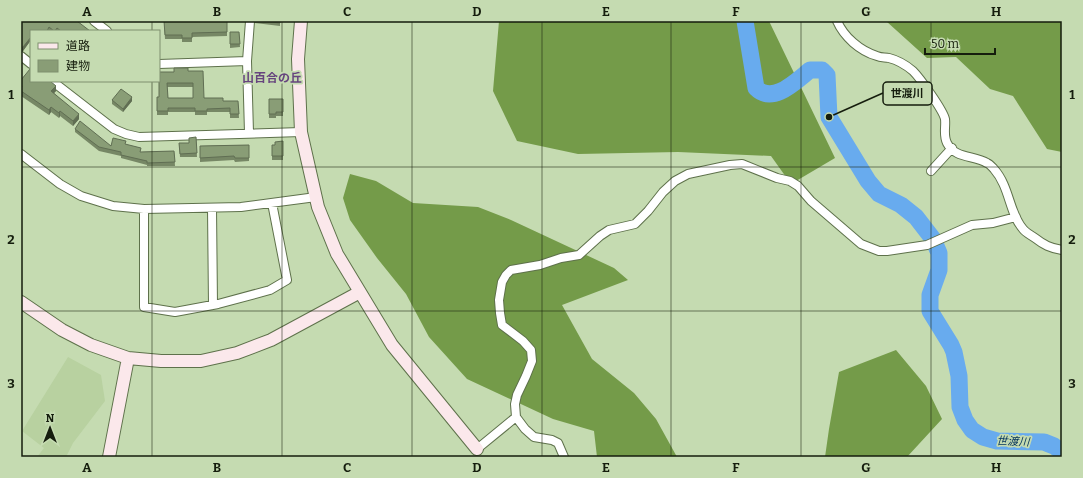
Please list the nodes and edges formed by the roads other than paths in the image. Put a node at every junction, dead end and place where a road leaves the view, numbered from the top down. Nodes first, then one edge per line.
1 (94, 21) edge
2 (250, 21) edge
3 (301, 21) edge
4 (837, 21) edge
5 (105, 30) edge
6 (247, 61) junction
7 (160, 64) edge
8 (53, 82) edge
9 (301, 132) junction
10 (249, 133) junction
11 (952, 148) junction
12 (21, 154) edge
13 (931, 171) dead end
14 (316, 197) junction
15 (272, 203) junction
16 (212, 208) junction
17 (144, 209) junction
18 (1016, 217) junction
19 (1062, 250) edge
20 (360, 292) junction
21 (21, 302) edge
22 (213, 305) junction
23 (128, 358) junction
24 (516, 417) junction
25 (477, 449) joint
26 (109, 457) edge
27 (564, 457) edge

1 - 5 street
2 - 6 street
3 - 9 street
4 - 11 street
6 - 7 street
6 - 10 street
8 - 10 street
9 - 10 street
9 - 14 street
11 - 13 street
11 - 18 street
12 - 17 street
14 - 15 street
14 - 20 street
15 - 16 street
15 - 22 street
16 - 17 street
16 - 22 street
17 - 22 street
18 - 19 street
18 - 24 street
20 - 23 street
20 - 25 street
21 - 23 street
23 - 26 street
24 - 25 street
24 - 27 street

